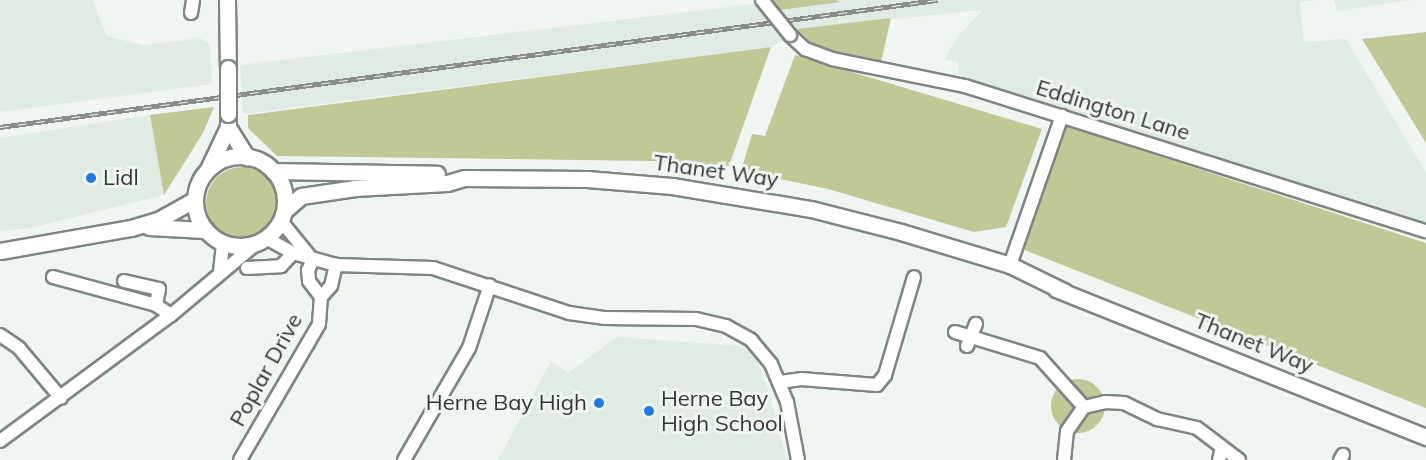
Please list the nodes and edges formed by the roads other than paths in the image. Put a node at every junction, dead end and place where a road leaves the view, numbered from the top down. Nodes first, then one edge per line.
1 (227, 0) edge
2 (762, 0) edge
3 (1062, 116) junction
4 (228, 120) junction
5 (247, 157) junction
6 (207, 170) junction
7 (273, 171) junction
8 (464, 178) junction
9 (194, 200) junction
10 (283, 215) junction
11 (131, 228) junction
12 (204, 230) junction
13 (1426, 231) edge
14 (261, 241) junction
15 (223, 243) junction
16 (956, 249) junction
17 (0, 251) edge
18 (293, 253) junction
19 (313, 260) junction
20 (336, 265) junction
21 (1010, 265) junction
22 (247, 268) dead end
23 (220, 272) junction
24 (53, 277) dead end
25 (914, 277) dead end
26 (124, 281) dead end
27 (490, 285) junction
28 (1065, 292) junction
29 (321, 297) junction
30 (156, 305) junction
31 (171, 315) junction
32 (976, 324) dead end
33 (955, 332) dead end
34 (0, 335) edge
35 (969, 341) junction
36 (780, 382) junction
37 (61, 398) junction
38 (1083, 407) junction
39 (1426, 437) edge
40 (0, 441) edge
41 (1220, 454) edge
42 (240, 460) edge
43 (404, 460) edge
44 (798, 460) edge
45 (1064, 460) edge
46 (1239, 460) edge

1 - 4 main road, bridge
2 - 3 street, Eddington Lane, bridge
3 - 13 street, Eddington Lane
3 - 21 street
4 - 5 main road
4 - 6 main road
5 - 6 main road
5 - 7 main road
6 - 9 main road
7 - 8 main road, Thanet Way
7 - 10 main road
8 - 10 main road, Thanet Way
8 - 16 main road, Thanet Way
9 - 11 main road
9 - 12 main road
10 - 14 main road
10 - 19 street
11 - 12 main road
11 - 17 main road
12 - 15 main road
14 - 15 main road
14 - 18 street
14 - 23 street
15 - 23 street
16 - 21 main road, Thanet Way
16 - 28 main road, Thanet Way
18 - 19 street
18 - 22 street
19 - 20 street
19 - 29 street, Poplar Drive
20 - 27 street
20 - 29 street, Poplar Drive
21 - 28 main road, Thanet Way
23 - 31 street
24 - 30 street
25 - 36 street
26 - 30 street
27 - 36 street
27 - 43 street
28 - 39 main road, Thanet Way
29 - 42 street, Poplar Drive
30 - 31 street
31 - 37 street
32 - 35 street
33 - 35 street
34 - 37 street
35 - 38 street
36 - 44 street
37 - 40 street
38 - 41 street
38 - 45 street
41 - 46 street

